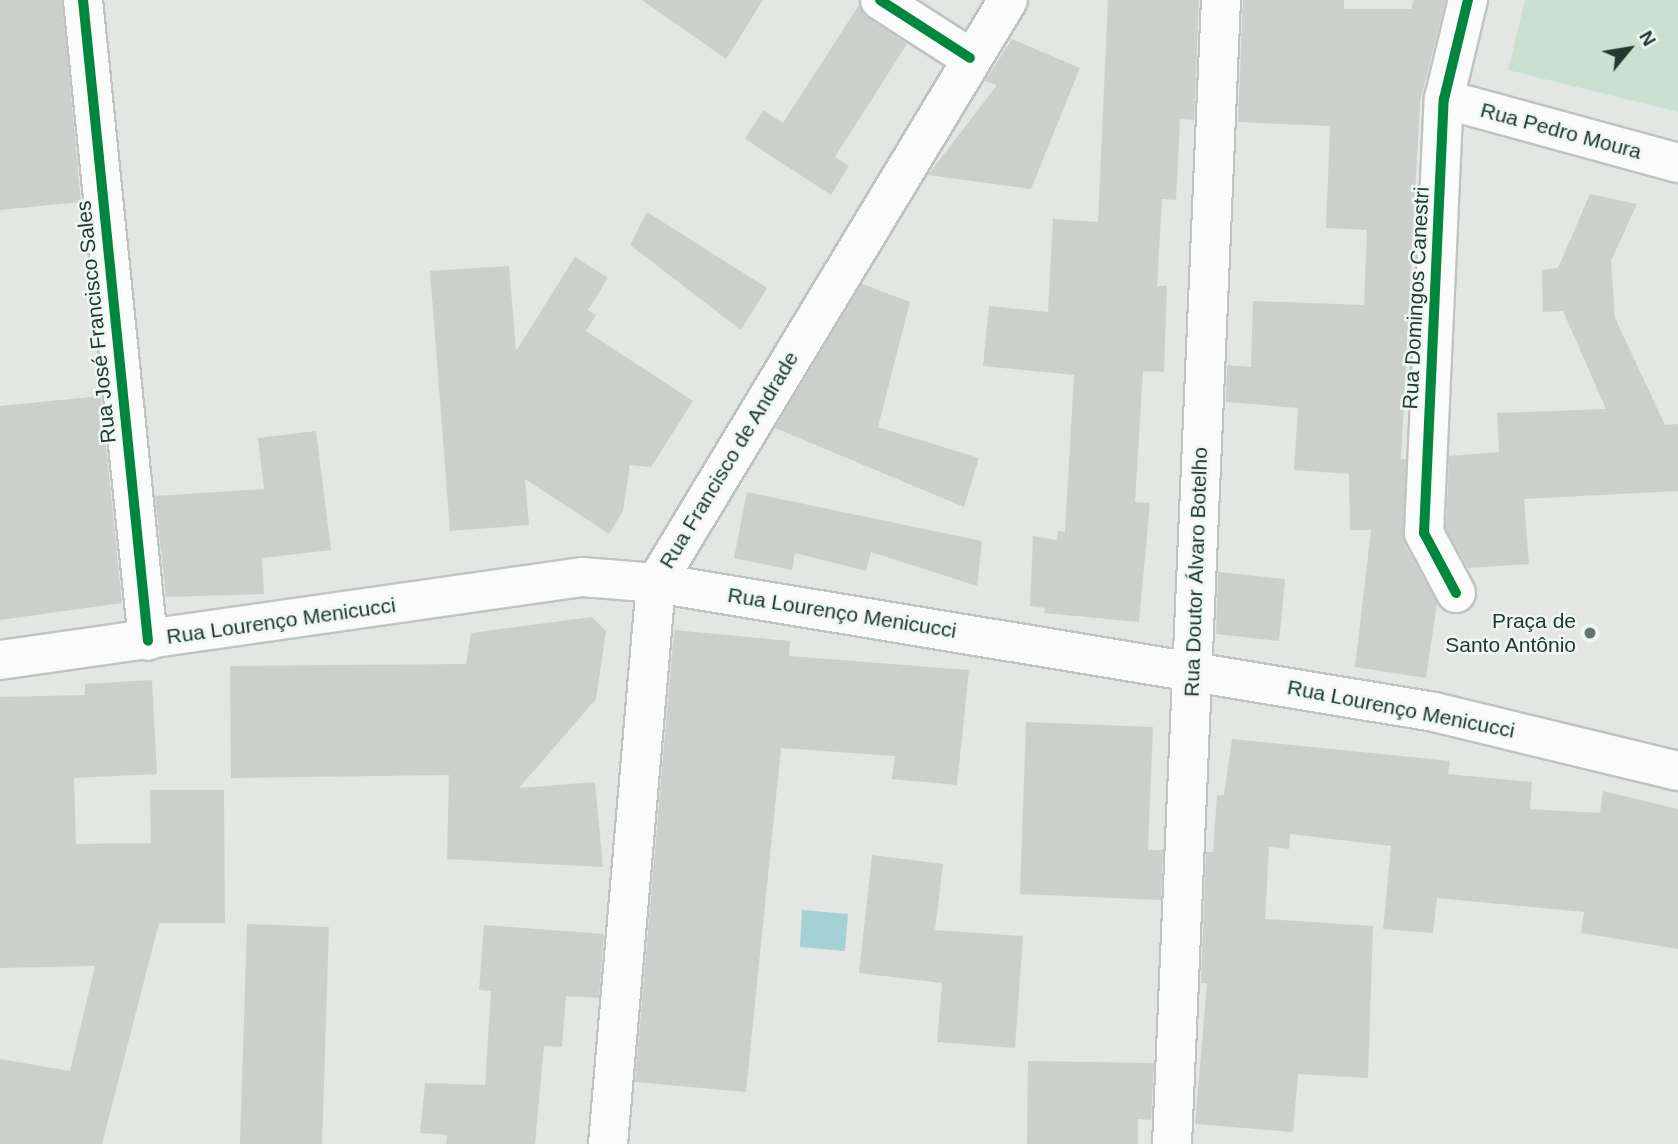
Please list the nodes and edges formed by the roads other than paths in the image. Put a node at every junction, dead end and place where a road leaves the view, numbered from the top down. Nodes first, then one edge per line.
1 (83, 0) edge
2 (880, 0) edge
3 (1008, 0) edge
4 (1221, 0) edge
5 (1468, 0) edge
6 (970, 58) junction
7 (1444, 99) junction
8 (1678, 163) edge
9 (656, 583) junction
10 (1456, 593) dead end
11 (148, 641) junction
12 (0, 660) edge
13 (1192, 669) junction
14 (1678, 771) edge
15 (608, 1144) edge
16 (1171, 1144) edge

1 - 11 main road, Rua José Francisco Sales
2 - 6 main road
3 - 6 main road, Rua Francisco de Andrade
4 - 13 main road, Rua Doutor Álvaro Botelho
5 - 7 main road, Rua Domingos Canestri
6 - 9 main road, Rua Francisco de Andrade
7 - 8 main road, Rua Pedro Moura
7 - 10 main road, Rua Domingos Canestri
9 - 11 main road, Rua Lourenço Menicucci
9 - 13 main road, Rua Lourenço Menicucci
9 - 15 main road, Rua Francisco de Andrade
11 - 12 main road, Rua Lourenço Menicucci
13 - 14 main road, Rua Lourenço Menicucci
13 - 16 main road, Rua Doutor Álvaro Botelho

